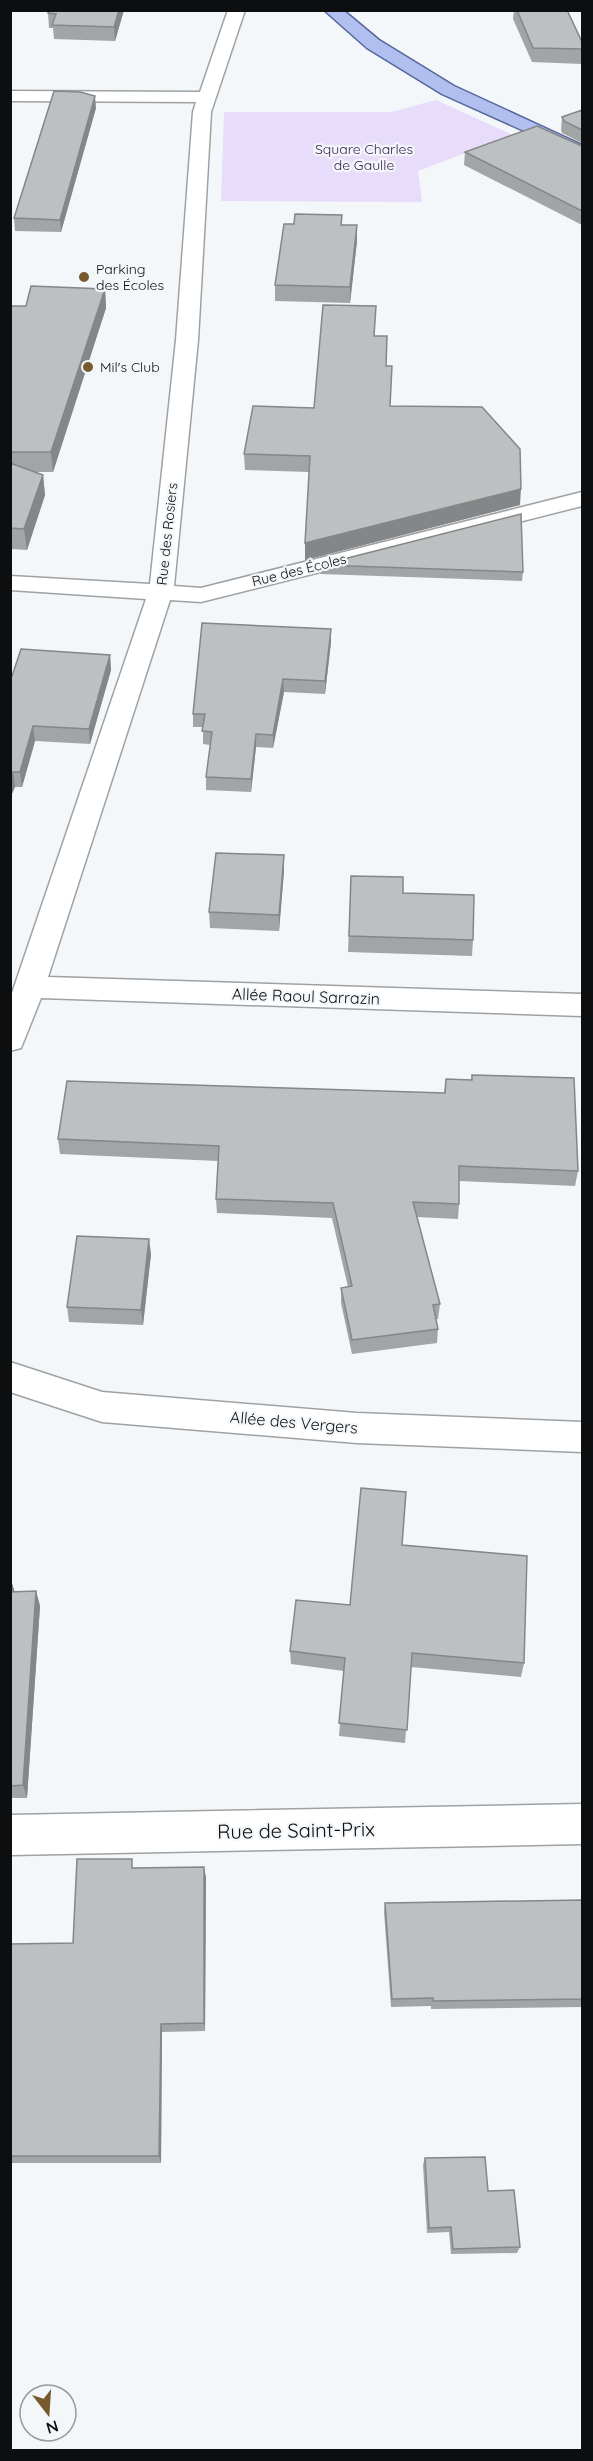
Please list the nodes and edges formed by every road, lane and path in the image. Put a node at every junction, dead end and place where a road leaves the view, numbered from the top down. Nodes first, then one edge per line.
1 (237, 10) edge
2 (332, 10) edge
3 (10, 96) edge
4 (208, 97) junction
5 (582, 152) edge
6 (582, 499) edge
7 (10, 583) edge
8 (161, 592) junction
9 (30, 987) junction
10 (582, 1005) edge
11 (13, 1028) edge
12 (10, 1377) edge
13 (582, 1437) edge
14 (582, 1824) edge
15 (10, 1835) edge

1 - 4 street, Rue des Rosiers
2 - 5 main road
3 - 4 street
4 - 8 street, Rue des Rosiers
6 - 8 street, Rue des Écoles
7 - 8 street, Rue des Écoles
8 - 9 street, Rue des Rosiers
9 - 10 street, Allée Raoul Sarrazin
9 - 11 street, Rue des Rosiers
12 - 13 street, Allée des Vergers
14 - 15 street, Rue de Saint-Prix

